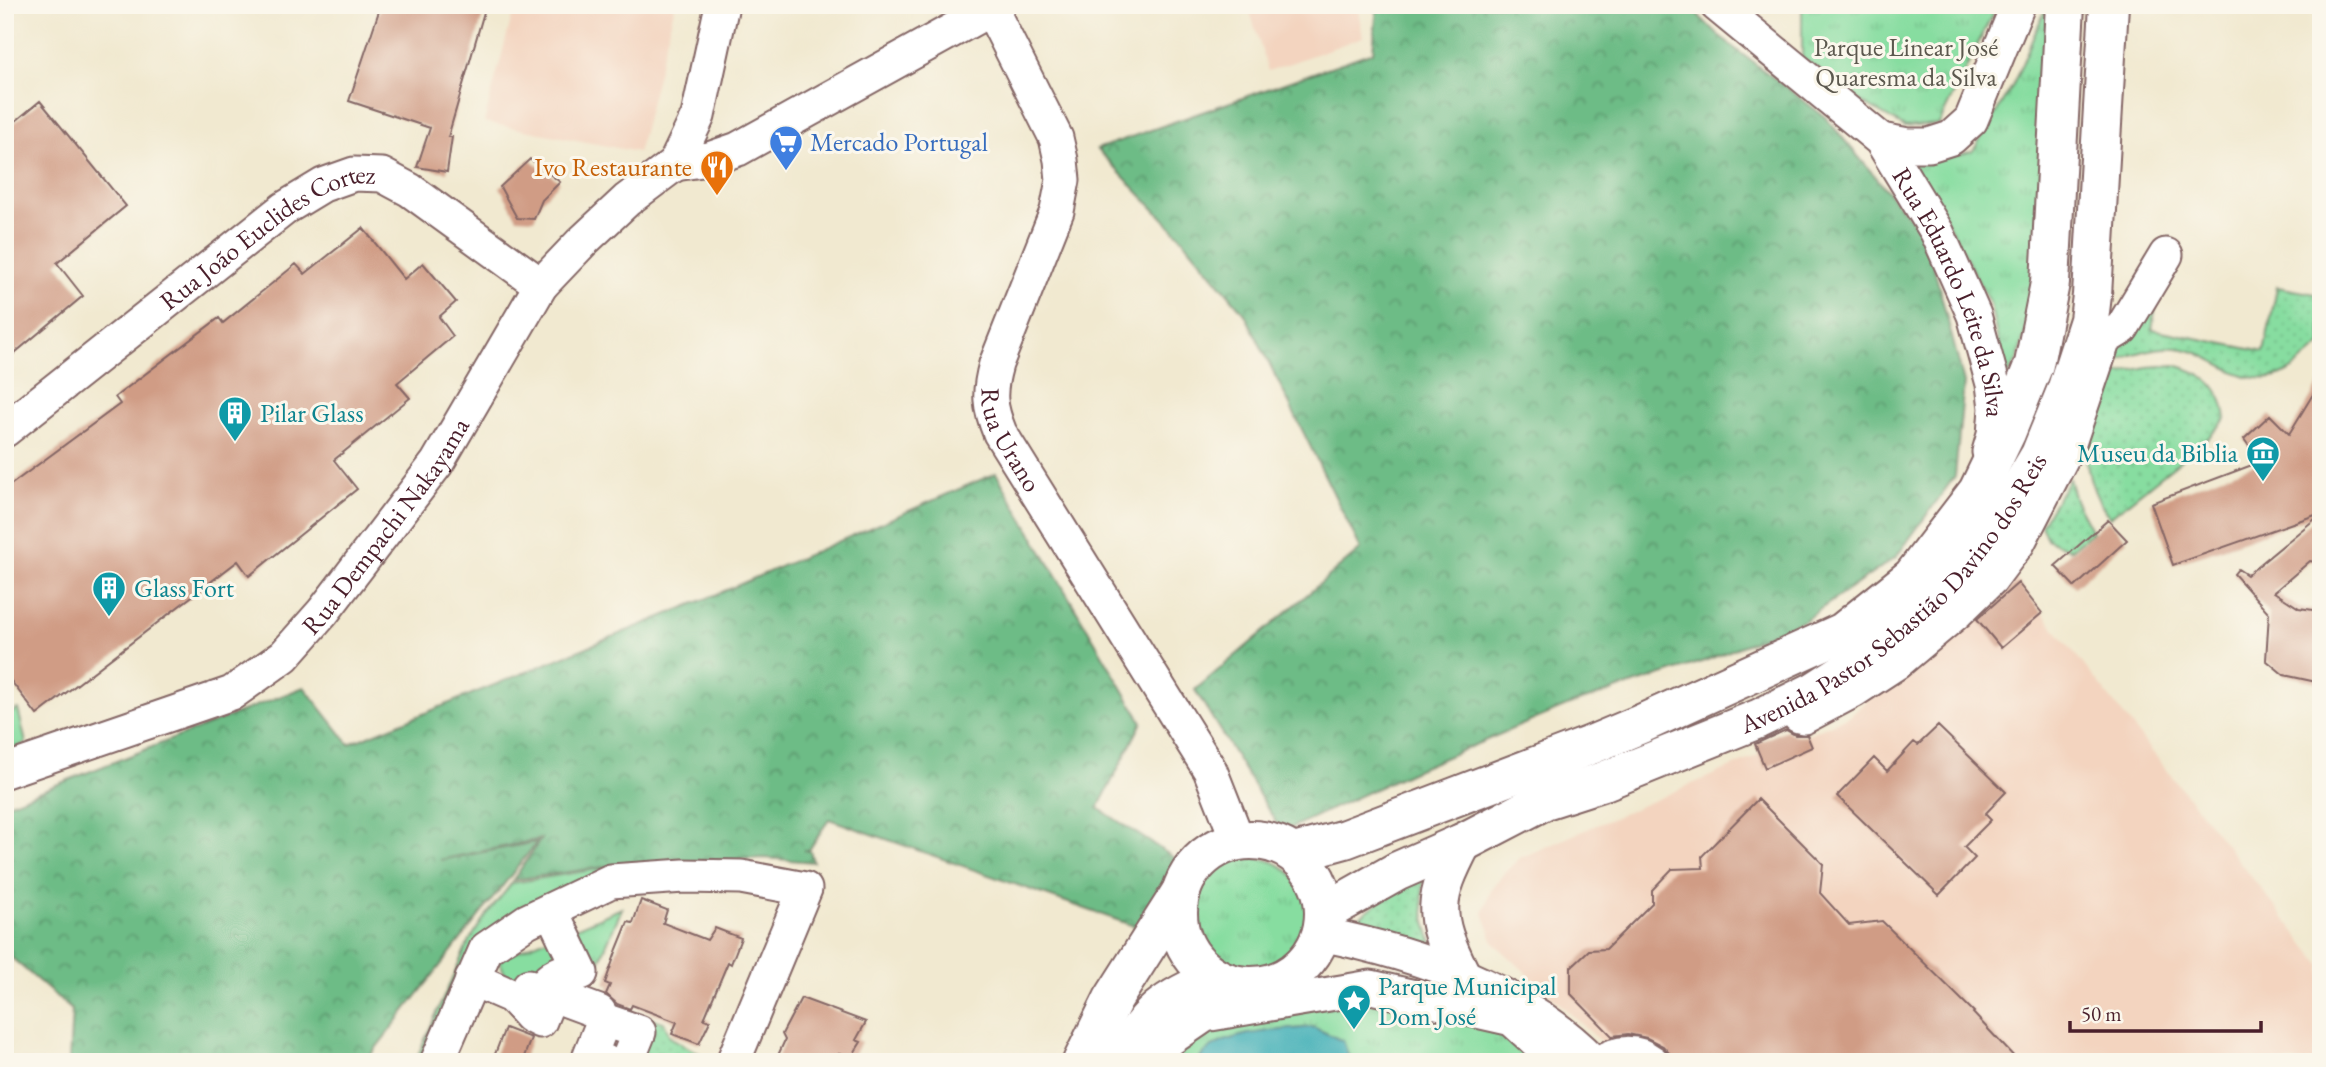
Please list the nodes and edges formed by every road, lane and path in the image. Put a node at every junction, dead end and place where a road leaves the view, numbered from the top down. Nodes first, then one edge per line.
1 (722, 5) edge
2 (1717, 5) edge
3 (2018, 5) edge
4 (2065, 5) edge
5 (2109, 5) edge
6 (994, 7) edge
7 (1881, 139) junction
8 (675, 163) junction
9 (2166, 255) dead end
10 (541, 285) junction
11 (5, 430) edge
12 (1978, 491) junction
13 (1765, 731) dead end
14 (1588, 736) junction
15 (5, 771) edge
16 (1608, 791) junction
17 (1238, 841) junction
18 (1462, 843) junction
19 (1294, 853) junction
20 (1181, 892) junction
21 (551, 910) junction
22 (1323, 923) junction
23 (1448, 969) junction
24 (1217, 978) junction
25 (472, 979) junction
26 (1276, 982) junction
27 (537, 997) junction
28 (604, 1020) junction
29 (1586, 1061) edge
30 (437, 1062) edge
31 (606, 1062) edge
32 (627, 1062) edge
33 (733, 1062) edge
34 (1082, 1062) edge
35 (1118, 1062) edge
36 (1157, 1062) edge
37 (1179, 1062) edge
38 (1531, 1062) edge
39 (1652, 1062) edge

1 - 8 street
2 - 7 street, Rua Eduardo Leite da Silva
3 - 7 street, Rua Eduardo Leite da Silva
4 - 12 main road, Avenida Pastor Sebastião Davino dos Reis
5 - 16 main road, Avenida Pastor Sebastião Davino dos Reis
6 - 8 street
6 - 17 street, Rua Urano
7 - 12 street, Rua Eduardo Leite da Silva
8 - 10 street, Rua Dempachi Nakayama
9 - 13 street
10 - 11 street, Rua João Euclides Cortez
10 - 15 street, Rua Dempachi Nakayama
12 - 14 main road, Avenida Pastor Sebastião Davino dos Reis
14 - 16 street
14 - 19 main road, Avenida Pastor Sebastião Davino dos Reis
16 - 18 main road, Avenida Pastor Sebastião Davino dos Reis
17 - 19 main road
17 - 20 main road
18 - 22 main road, Avenida Pastor Sebastião Davino dos Reis
18 - 23 main road
19 - 22 main road
20 - 24 main road
20 - 34 main road
21 - 25 street
21 - 27 street
21 - 33 street
22 - 23 street
22 - 26 main road
23 - 26 street
23 - 29 street
24 - 26 main road
24 - 35 main road
25 - 27 street
25 - 30 street
27 - 28 street
28 - 31 street
28 - 32 street
29 - 36 street
29 - 39 street
37 - 38 street

